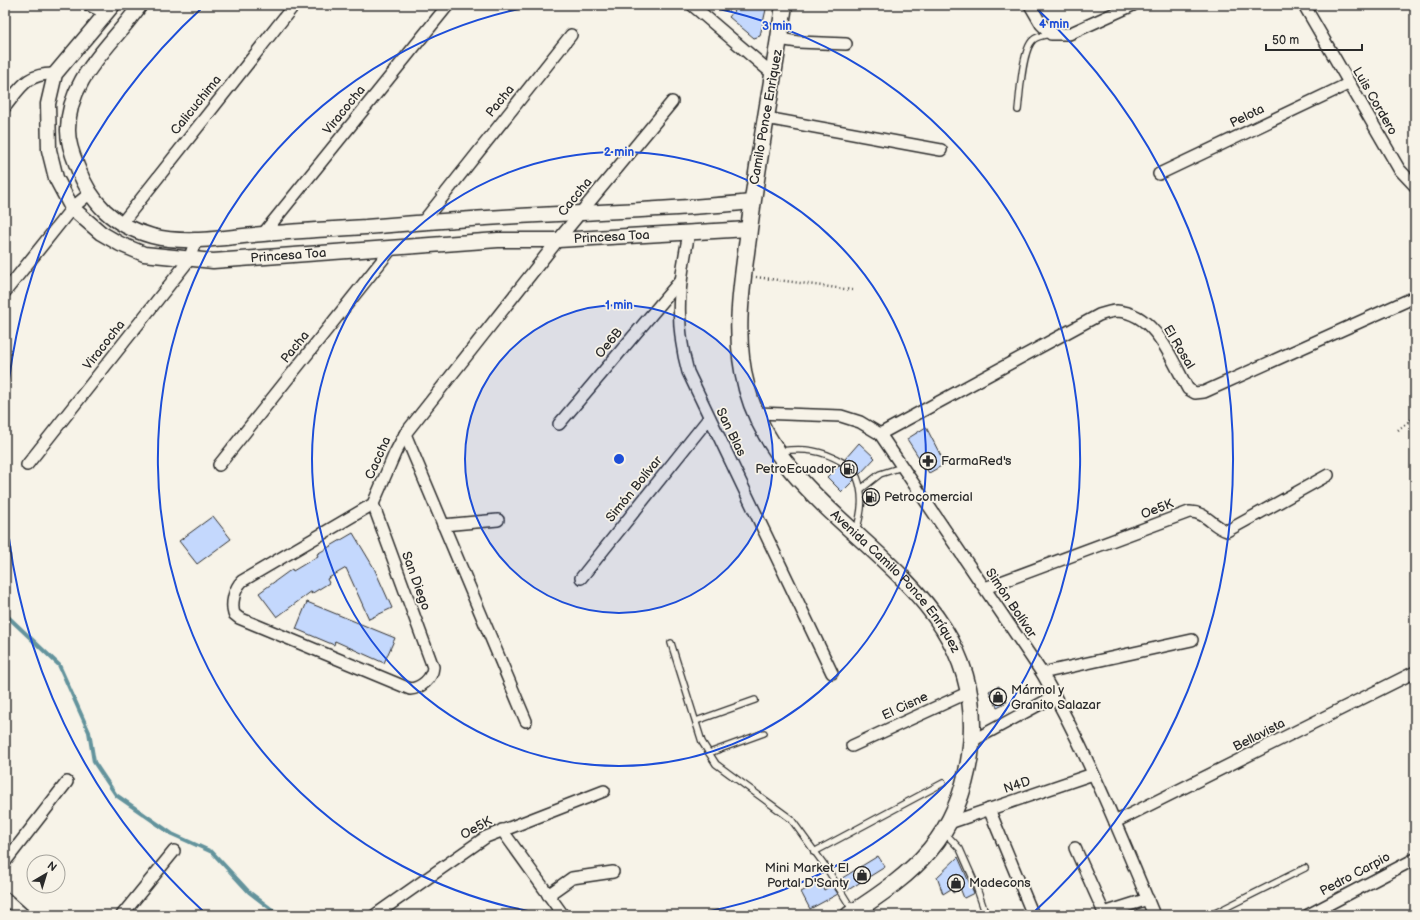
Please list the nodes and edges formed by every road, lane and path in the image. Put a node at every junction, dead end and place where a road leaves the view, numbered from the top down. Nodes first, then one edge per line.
1 (89, 5) edge
2 (140, 5) edge
3 (294, 5) edge
4 (448, 5) edge
5 (692, 5) edge
6 (784, 5) edge
7 (1030, 5) edge
8 (1133, 5) edge
9 (1304, 5) edge
10 (109, 9) edge
11 (1051, 34) junction
12 (571, 35) dead end
13 (779, 39) junction
14 (846, 44) dead end
15 (55, 74) junction
16 (774, 75) junction
17 (1348, 84) junction
18 (672, 102) dead end
19 (5, 107) edge
20 (1018, 110) dead end
21 (766, 118) junction
22 (941, 150) dead end
23 (1159, 174) dead end
24 (1415, 186) edge
25 (89, 194) junction
26 (751, 202) junction
27 (72, 208) junction
28 (581, 213) junction
29 (422, 222) junction
30 (122, 223) junction
31 (749, 229) junction
32 (689, 233) junction
33 (263, 234) junction
34 (196, 239) junction
35 (558, 240) junction
36 (392, 248) junction
37 (189, 260) junction
38 (742, 275) junction
39 (680, 281) junction
40 (852, 290) dead end
41 (5, 292) edge
42 (1415, 297) edge
43 (755, 413) junction
44 (1415, 417) edge
45 (709, 418) junction
46 (559, 424) dead end
47 (1398, 430) dead end
48 (405, 434) junction
49 (880, 434) junction
50 (777, 451) junction
51 (842, 462) dead end
52 (27, 465) dead end
53 (220, 465) dead end
54 (902, 467) junction
55 (1328, 476) dead end
56 (857, 477) dead end
57 (861, 489) junction
58 (373, 504) junction
59 (498, 520) dead end
60 (443, 525) junction
61 (855, 533) junction
62 (580, 578) dead end
63 (985, 588) junction
64 (1192, 640) dead end
65 (671, 643) dead end
66 (1415, 672) edge
67 (832, 673) dead end
68 (1042, 673) junction
69 (969, 692) junction
70 (1055, 696) junction
71 (755, 700) dead end
72 (526, 721) dead end
73 (696, 721) junction
74 (764, 734) dead end
75 (972, 741) junction
76 (852, 746) dead end
77 (709, 753) junction
78 (1093, 774) junction
79 (67, 782) dead end
80 (943, 783) dead end
81 (604, 790) dead end
82 (989, 809) junction
83 (1115, 822) junction
84 (947, 828) junction
85 (502, 830) junction
86 (1076, 848) dead end
87 (174, 851) dead end
88 (814, 852) junction
89 (1415, 859) edge
90 (5, 862) edge
91 (1305, 868) dead end
92 (612, 872) dead end
93 (548, 895) junction
94 (5, 898) edge
95 (1148, 899) junction
96 (851, 913) edge
97 (1105, 914) edge
98 (24, 915) edge
99 (122, 915) edge
100 (375, 915) edge
101 (563, 915) edge
102 (986, 915) edge
103 (1033, 915) edge
104 (1154, 915) edge
105 (1211, 915) edge
106 (1308, 915) edge

1 - 10 street
2 - 25 street, Princesa Toa
3 - 30 street, Calicuchima
4 - 33 street, Viracocha
5 - 16 street
6 - 13 main road, Camilo Ponce Enrìquez
7 - 11 street
8 - 11 street
9 - 17 street, Luis Cordero
10 - 15 street, Princesa Toa
11 - 20 lane
12 - 29 street, Pacha
13 - 14 street
13 - 16 main road, Camilo Ponce Enrìquez
15 - 19 street
15 - 27 street, Princesa Toa
16 - 21 main road, Camilo Ponce Enrìquez
17 - 23 street, Pelota
17 - 24 street, Luis Cordero
18 - 28 street, Caccha
21 - 22 street
21 - 26 main road, Camilo Ponce Enrìquez
25 - 27 street
25 - 30 street, Princesa Toa
26 - 28 street, Princesa Toa
26 - 31 main road, Camilo Ponce Enrìquez
27 - 37 street, Princesa Toa
27 - 41 street
28 - 29 street, Princesa Toa
28 - 35 street, Caccha
29 - 33 street, Princesa Toa
30 - 34 street, Princesa Toa
31 - 32 street, Princesa Toa
31 - 38 main road, Avenida Camilo Ponce Enríquez
32 - 35 street, Princesa Toa
32 - 39 street, San Blas
33 - 34 street, Princesa Toa
34 - 37 street, Viracocha
35 - 36 street, Princesa Toa
35 - 48 street, Caccha
36 - 37 street, Princesa Toa
36 - 53 street, Pacha
37 - 52 street, Viracocha
38 - 40 path
38 - 43 main road, Avenida Camilo Ponce Enríquez
39 - 45 street, San Blas
39 - 46 street, Oe6B
42 - 49 street, El Rosal
43 - 49 street, Simón Bolívar
43 - 50 main road, Avenida Camilo Ponce Enríquez
44 - 47 path
45 - 62 street, Simón Bolívar
45 - 67 street, San Blas
48 - 58 street, Caccha
48 - 60 street
49 - 54 street, Simón Bolívar
50 - 51 lane
50 - 61 main road, Avenida Camilo Ponce Enríquez
54 - 57 lane
54 - 63 street, Simón Bolívar
55 - 63 street, Oe5K
56 - 57 lane
57 - 61 lane
58 - 58 street, San Diego
59 - 60 street
60 - 72 street
61 - 69 main road, Avenida Camilo Ponce Enríquez
63 - 68 street, Simón Bolívar
64 - 68 street
65 - 73 lane
66 - 83 street, Bellavista
68 - 70 street, Simón Bolívar
69 - 75 main road, Avenida Camilo Ponce Enríquez
69 - 76 street, El Cisne
70 - 75 street
70 - 78 street, Simón Bolívar
71 - 73 lane
73 - 77 lane
74 - 77 lane
75 - 84 main road, Avenida Camilo Ponce Enríquez
77 - 88 lane
78 - 82 street, N4D
78 - 83 street, Simón Bolívar
79 - 90 street
80 - 88 lane
81 - 85 street, Oe5K
82 - 84 street, N4D
82 - 103 street
83 - 95 street, Simón Bolívar
84 - 96 main road, Avenida Camilo Ponce Enríquez
84 - 102 lane
85 - 93 street
85 - 100 street, Oe5K
86 - 97 street
87 - 99 street
88 - 96 lane
89 - 106 street, Pedro Carpio
91 - 105 lane
92 - 93 street
93 - 101 street
94 - 98 street
95 - 97 street
95 - 104 street, Simón Bolívar

